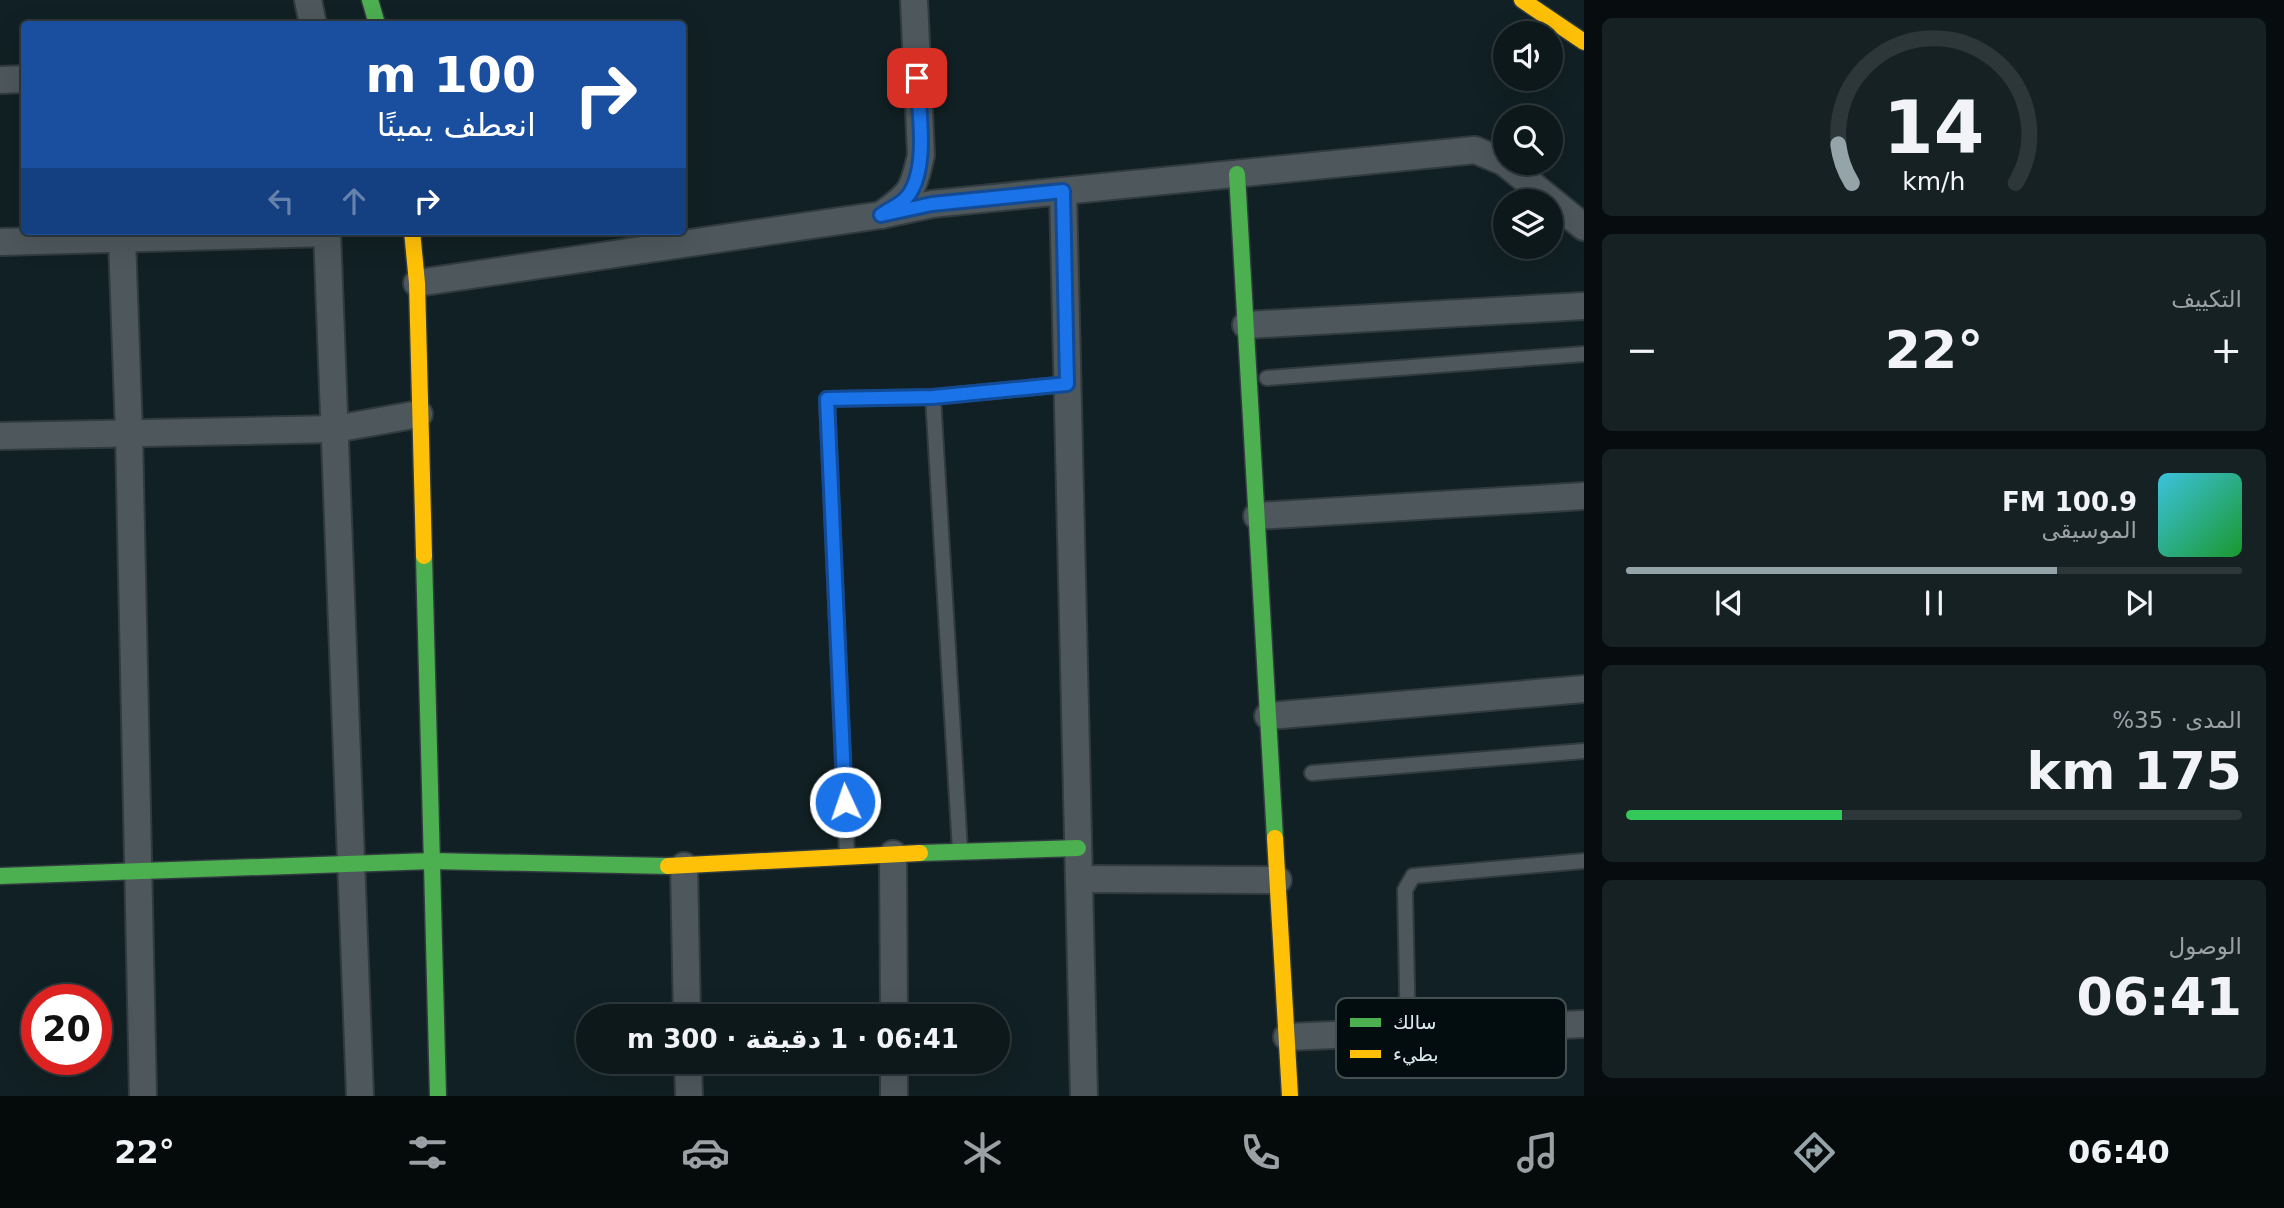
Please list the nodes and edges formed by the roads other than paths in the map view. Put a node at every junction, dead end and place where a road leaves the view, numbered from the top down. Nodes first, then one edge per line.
1 (308, 0) edge
2 (370, 0) edge
3 (914, 0) edge
4 (1522, 0) edge
5 (312, 21) edge
6 (376, 21) edge
7 (1584, 42) edge
8 (21, 79) edge
9 (0, 80) edge
10 (1237, 174) junction
11 (1063, 191) junction
12 (881, 215) junction
13 (1584, 228) edge
14 (239, 235) edge
15 (327, 235) edge
16 (412, 235) edge
17 (81, 236) edge
18 (122, 239) junction
19 (0, 242) edge
20 (416, 283) junction
21 (1584, 306) edge
22 (1246, 326) junction
23 (1584, 354) edge
24 (1267, 379) dead end
25 (1067, 384) junction
26 (933, 397) junction
27 (419, 414) junction
28 (335, 429) junction
29 (129, 433) junction
30 (0, 436) edge
31 (1584, 496) edge
32 (1257, 516) junction
33 (1584, 689) edge
34 (1268, 716) junction
35 (1584, 751) edge
36 (1312, 773) dead end
37 (1079, 848) junction
38 (960, 852) junction
39 (893, 854) junction
40 (847, 856) junction
41 (432, 861) junction
42 (1584, 861) edge
43 (352, 864) junction
44 (684, 866) junction
45 (137, 871) junction
46 (0, 876) edge
47 (1079, 879) junction
48 (1278, 880) junction
49 (1407, 998) edge
50 (687, 1004) edge
51 (894, 1004) edge
52 (1584, 1024) edge
53 (1566, 1025) edge
54 (1336, 1036) edge
55 (1287, 1037) junction
56 (688, 1074) edge
57 (894, 1074) edge
58 (143, 1096) edge
59 (360, 1096) edge
60 (438, 1096) edge
61 (689, 1096) edge
62 (894, 1096) edge
63 (1084, 1096) edge
64 (1290, 1096) edge

1 - 5 street
2 - 6 main road
3 - 12 street
4 - 7 main road
8 - 9 street
10 - 11 street
10 - 13 street
10 - 22 main road
11 - 12 street
11 - 25 street
12 - 20 street
14 - 18 street
15 - 28 street
16 - 20 main road
17 - 18 street
17 - 19 street
18 - 29 street
20 - 27 main road
21 - 22 street
22 - 32 main road
23 - 24 lane
25 - 26 lane
25 - 37 street
26 - 38 lane
26 - 40 lane
27 - 28 street
27 - 41 main road
28 - 29 street
28 - 43 street
29 - 30 street
29 - 45 street
31 - 32 street
32 - 34 main road
33 - 34 street
34 - 48 main road
35 - 36 lane
37 - 38 main road
37 - 47 street
38 - 39 main road
39 - 40 main road
39 - 51 street
40 - 44 main road
41 - 43 main road
41 - 44 main road
41 - 60 main road
42 - 49 lane
43 - 45 main road
43 - 59 street
44 - 50 street
45 - 46 main road
45 - 58 street
47 - 48 street
47 - 63 street
48 - 55 main road
52 - 53 street
54 - 55 street
55 - 64 main road
56 - 61 street
57 - 62 street

